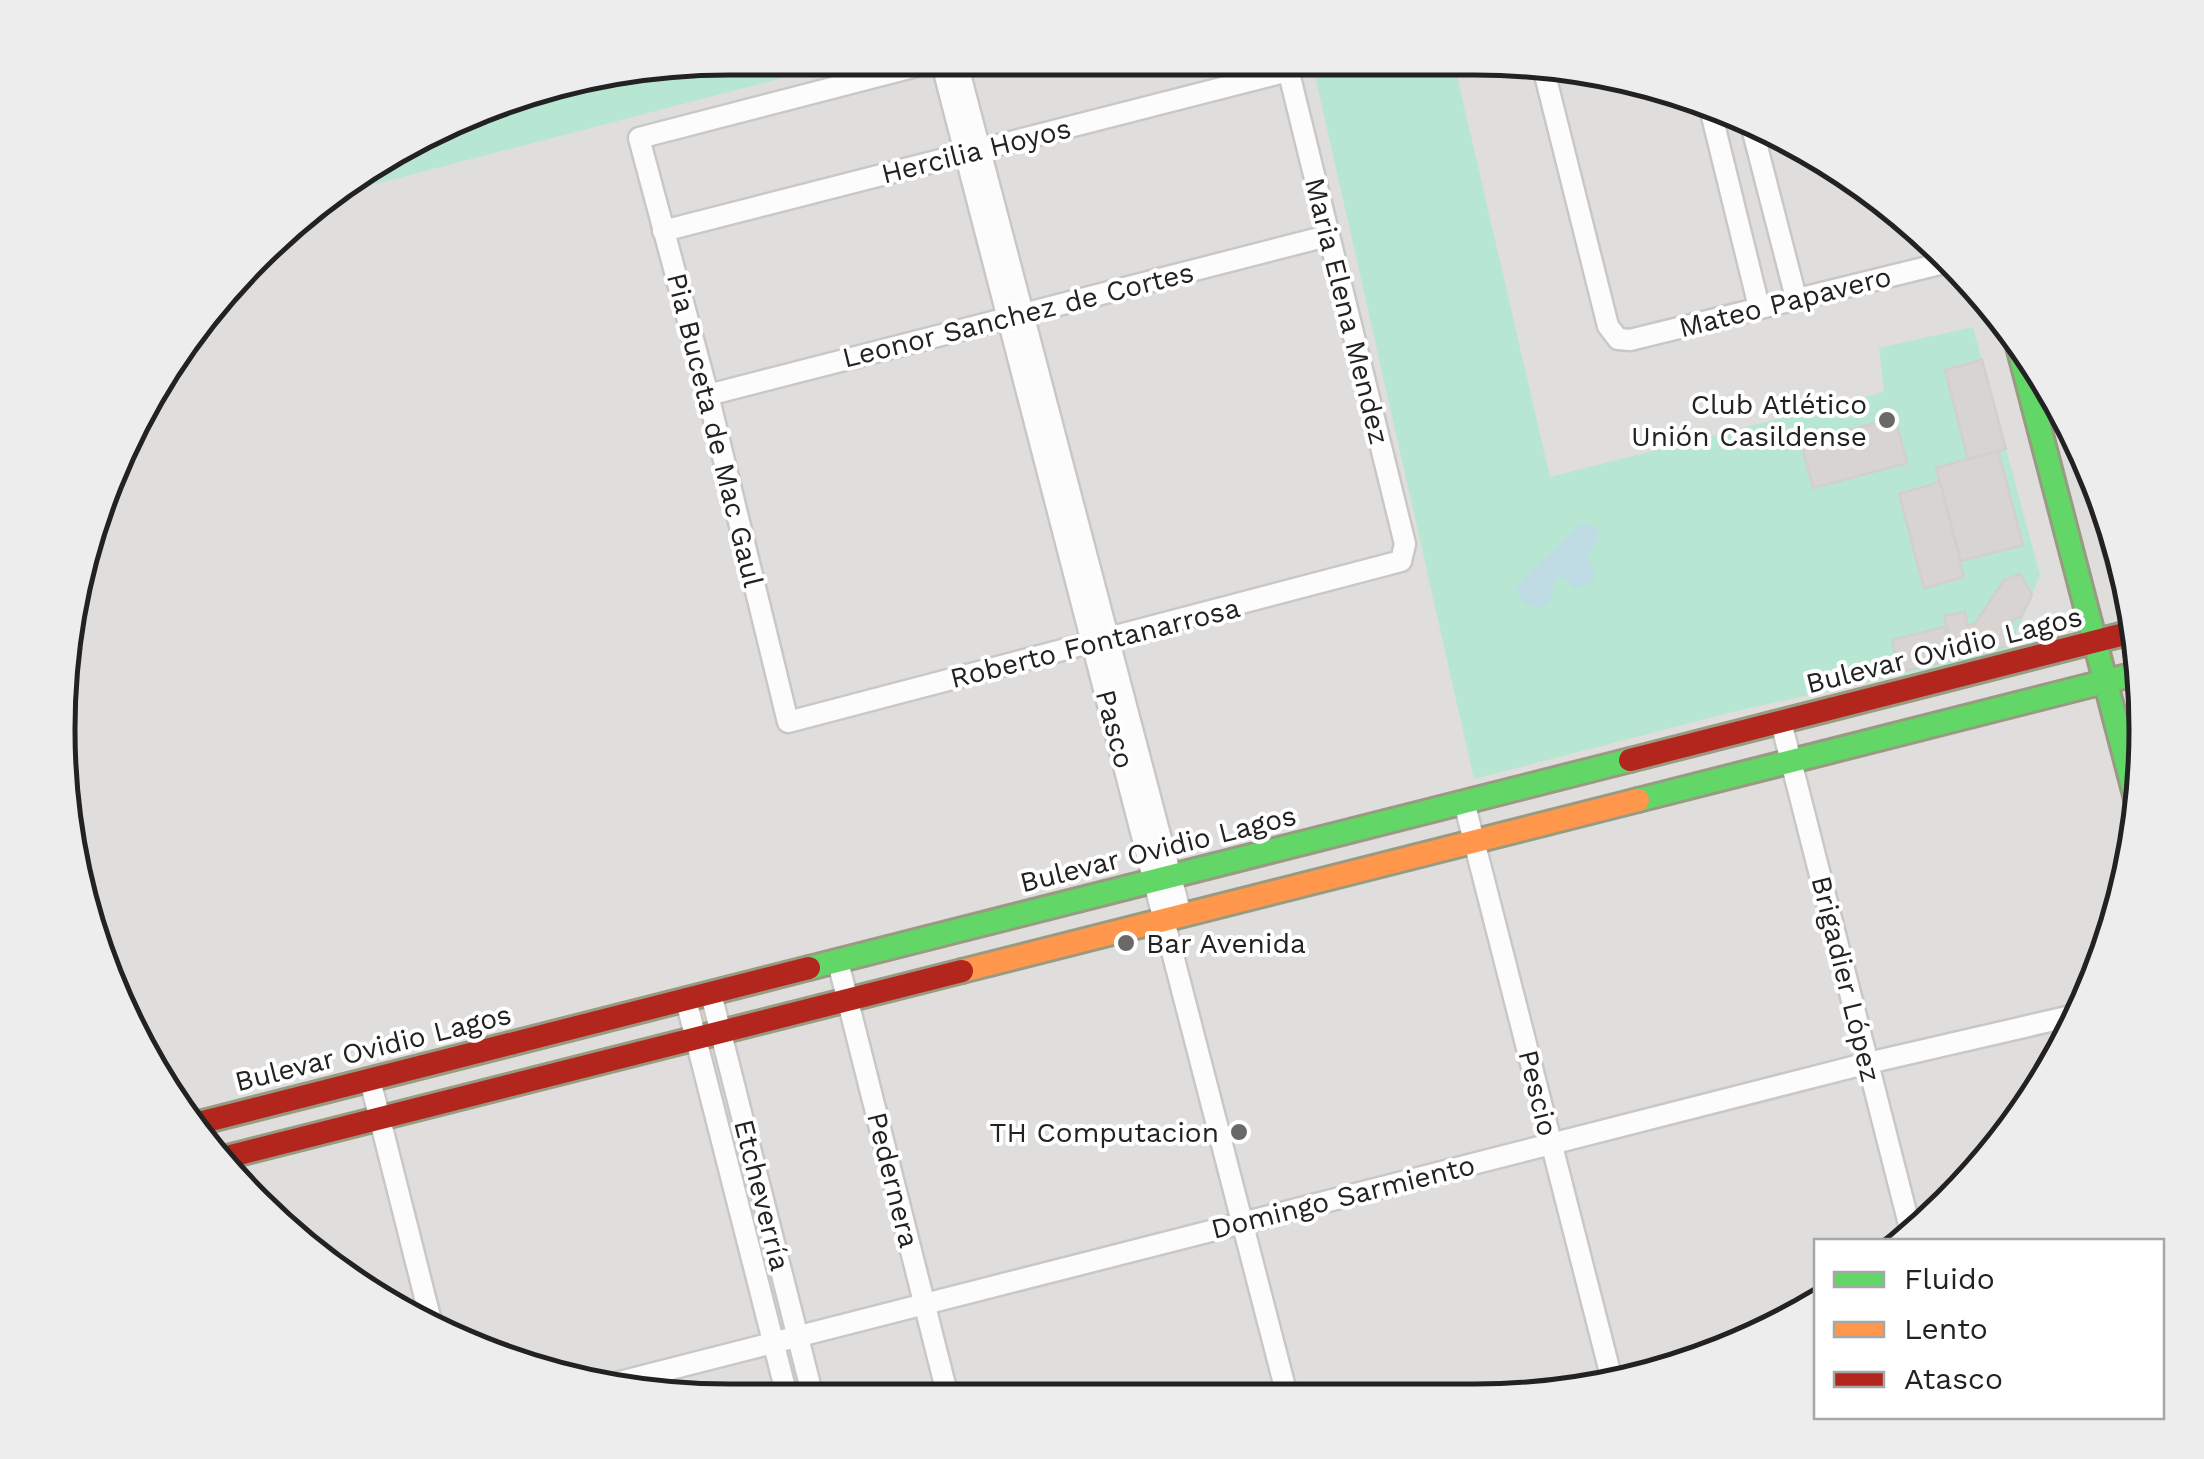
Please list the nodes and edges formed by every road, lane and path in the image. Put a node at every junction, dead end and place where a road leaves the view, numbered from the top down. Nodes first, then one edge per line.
1 (881, 75) edge
2 (948, 75) edge
3 (959, 75) edge
4 (1254, 75) edge
5 (1289, 75) edge
6 (1546, 79) edge
7 (1713, 121) edge
8 (1755, 138) edge
9 (973, 152) junction
10 (664, 231) junction
11 (1327, 236) junction
12 (1935, 265) edge
13 (1796, 298) junction
14 (1759, 307) junction
15 (1016, 316) junction
16 (2028, 380) edge
17 (708, 395) junction
18 (1401, 561) joint
19 (2122, 636) edge
20 (1101, 642) junction
21 (2096, 642) junction
22 (2127, 676) edge
23 (2106, 681) junction
24 (788, 722) joint
25 (1781, 722) junction
26 (1791, 761) junction
27 (2128, 768) edge
28 (1464, 802) junction
29 (1474, 841) junction
30 (1162, 879) junction
31 (1172, 918) junction
32 (838, 962) junction
33 (711, 994) junction
34 (686, 1000) junction
35 (848, 1000) junction
36 (2062, 1018) edge
37 (720, 1032) junction
38 (696, 1038) junction
39 (1868, 1063) junction
40 (370, 1080) junction
41 (380, 1119) junction
42 (205, 1121) edge
43 (1552, 1144) junction
44 (233, 1156) edge
45 (1908, 1220) edge
46 (1243, 1223) junction
47 (925, 1304) junction
48 (428, 1311) edge
49 (798, 1337) junction
50 (773, 1343) junction
51 (1609, 1369) edge
52 (641, 1377) edge
53 (784, 1384) edge
54 (810, 1384) edge
55 (945, 1384) edge
56 (1284, 1384) edge

1 - 10 street, Pia Buceta de Mac Gaul
2 - 9 street, Pasco
3 - 9 street, Pasco
4 - 9 street, Hercilia Hoyos
5 - 11 street, Maria Elena Mendez
6 - 14 street, Mateo Papavero
7 - 14 street
8 - 13 street
9 - 10 street, Hercilia Hoyos
9 - 15 street, Pasco
10 - 17 street, Pia Buceta de Mac Gaul
11 - 15 street, Leonor Sanchez de Cortes
11 - 18 street, Maria Elena Mendez
12 - 13 street, Mateo Papavero
13 - 14 street, Mateo Papavero
15 - 17 street, Leonor Sanchez de Cortes
15 - 20 street, Pasco
16 - 21 main road
17 - 24 street, Pia Buceta de Mac Gaul
18 - 20 street, Roberto Fontanarrosa
19 - 21 main road, Bulevar Ovidio Lagos
20 - 24 street, Roberto Fontanarrosa
20 - 30 street, Pasco
21 - 23 main road
21 - 25 main road, Bulevar Ovidio Lagos
22 - 23 main road
23 - 26 main road
23 - 27 main road
25 - 26 street, Brigadier López
25 - 28 main road, Bulevar Ovidio Lagos
26 - 29 main road
26 - 39 street, Brigadier López
28 - 29 street, Pescio
28 - 30 main road, Bulevar Ovidio Lagos
29 - 31 main road
29 - 43 street, Pescio
30 - 31 street, Pasco
30 - 32 main road, Bulevar Ovidio Lagos
31 - 35 main road
31 - 46 street, Pasco
32 - 33 main road, Bulevar Ovidio Lagos
32 - 35 street, Pedernera
33 - 34 main road, Bulevar Ovidio Lagos
33 - 37 street, Etcheverría
34 - 38 street, Etcheverría
34 - 40 main road, Bulevar Ovidio Lagos
35 - 37 main road
35 - 47 street, Pedernera
36 - 39 street, Domingo Sarmiento
37 - 38 main road
37 - 49 street, Etcheverría
38 - 41 main road
38 - 50 street, Etcheverría
39 - 43 street, Domingo Sarmiento
39 - 45 street, Brigadier López
40 - 41 street
40 - 42 main road, Bulevar Ovidio Lagos
41 - 44 main road
41 - 48 street
43 - 46 street, Domingo Sarmiento
43 - 51 street, Pescio
46 - 47 street, Domingo Sarmiento
46 - 56 street, Pasco
47 - 49 street, Domingo Sarmiento
47 - 55 street, Pedernera
49 - 50 street, Domingo Sarmiento
49 - 54 street, Etcheverría
50 - 52 street, Domingo Sarmiento
50 - 53 street, Etcheverría

